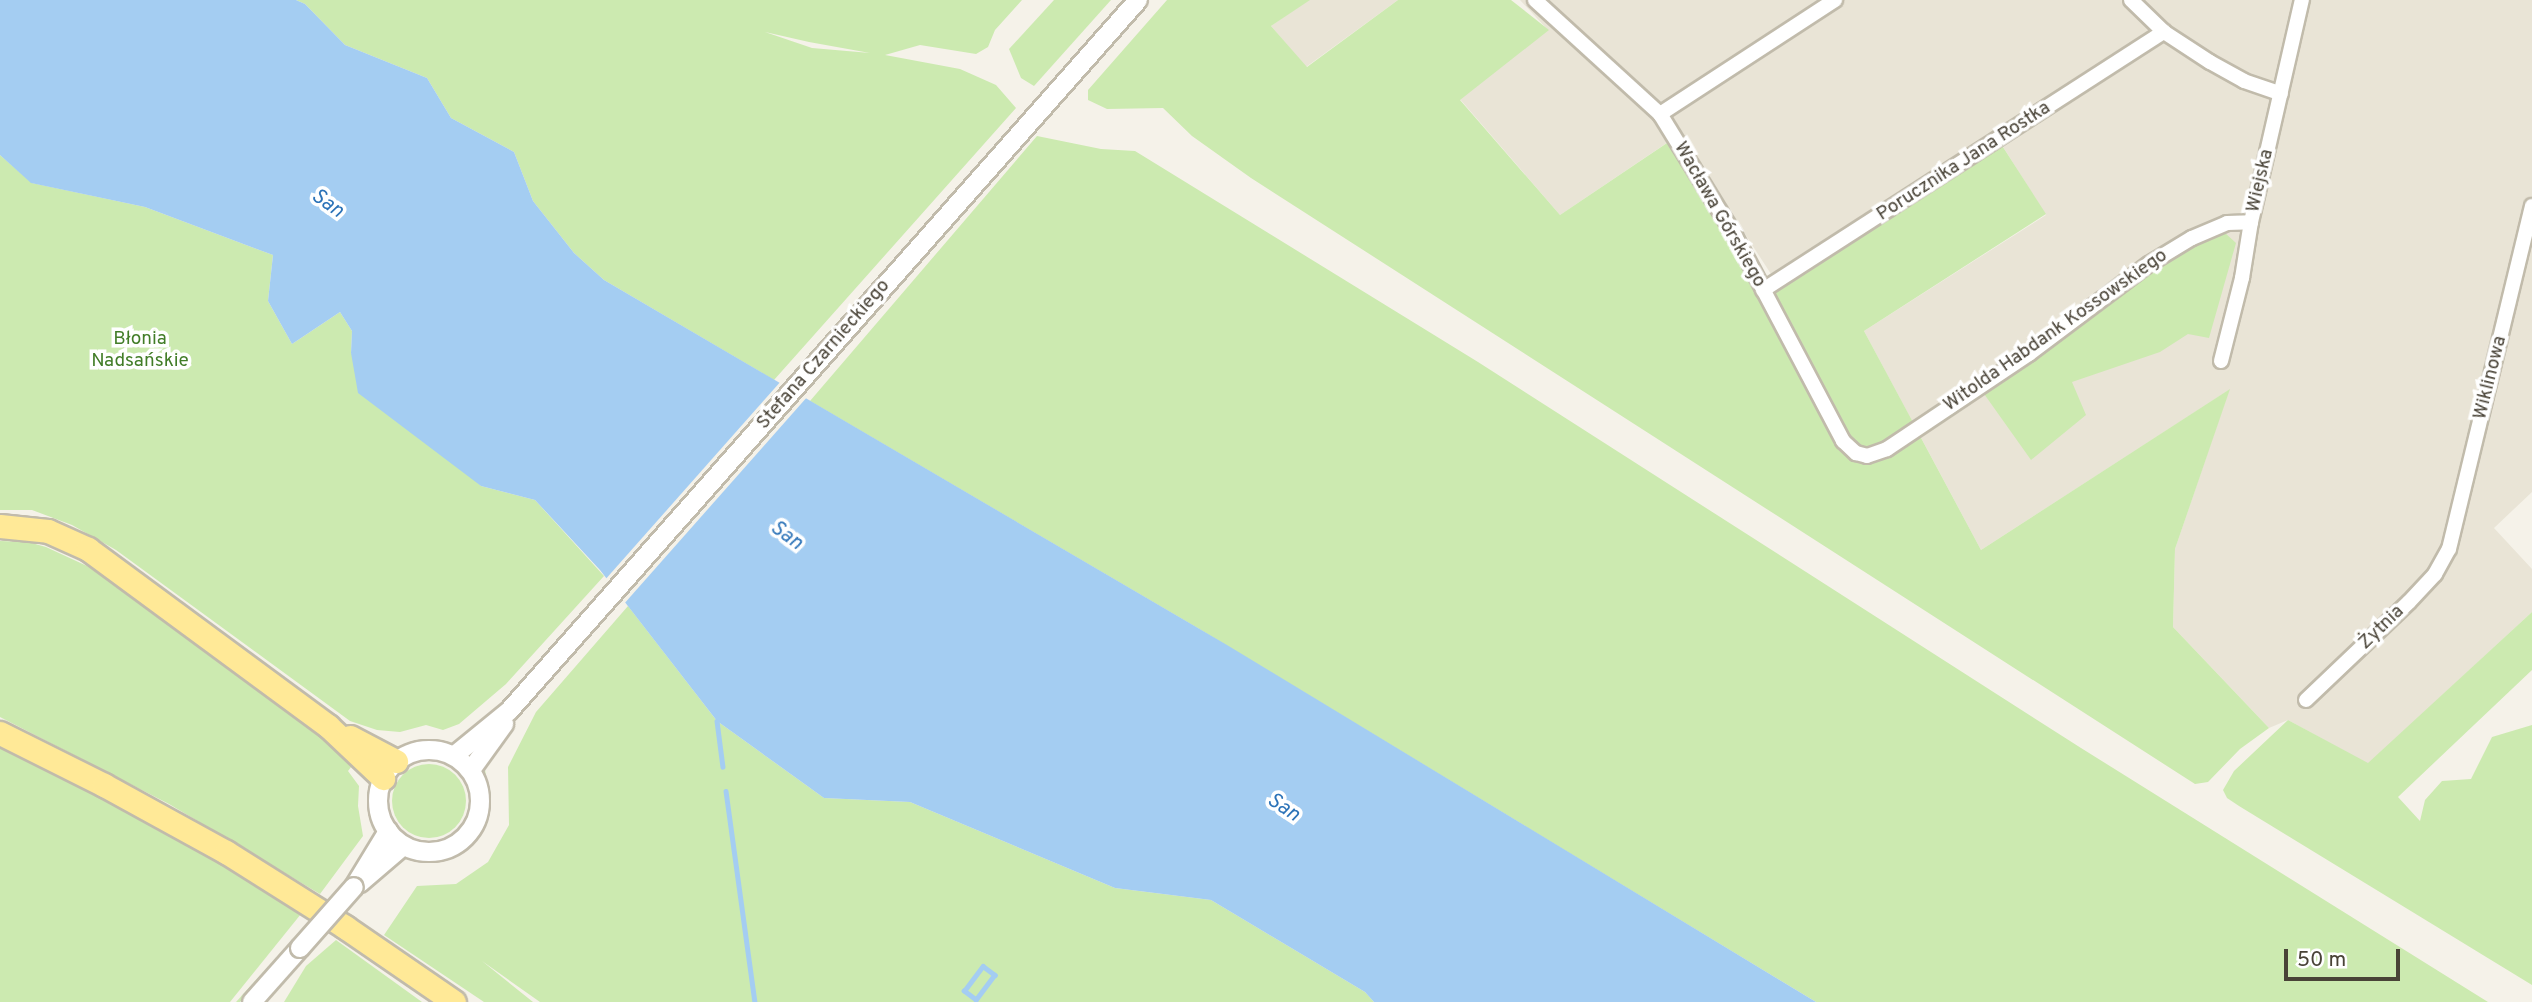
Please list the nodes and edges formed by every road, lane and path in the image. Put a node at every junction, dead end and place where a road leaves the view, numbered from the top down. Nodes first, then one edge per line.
1 (1138, 0) edge
2 (1835, 0) edge
3 (2131, 0) edge
4 (2302, 0) edge
5 (1538, 1) edge
6 (2164, 32) junction
7 (2281, 94) junction
8 (1660, 114) junction
9 (2532, 206) edge
10 (2251, 222) junction
11 (1763, 290) junction
12 (2221, 361) dead end
13 (1867, 456) joint
14 (0, 526) edge
15 (2449, 549) joint
16 (2306, 700) dead end
17 (509, 711) junction
18 (0, 733) edge
19 (455, 755) junction
20 (389, 770) junction
21 (471, 770) junction
22 (388, 831) junction
23 (404, 846) junction
24 (354, 887) junction
25 (252, 1002) edge
26 (454, 1002) edge

1 - 17 street, Stefana Czarnieckiego
2 - 8 street
3 - 6 street
4 - 7 street, Wiejska
5 - 8 street, Wacława Górskiego
6 - 7 street
6 - 11 street, Porucznika Jana Rostka
7 - 10 street, Wiejska
8 - 11 street, Wacława Górskiego
9 - 15 street, Wiklinowa
10 - 12 street, Wiejska
10 - 13 street, Witolda Habdank Kossowskiego
11 - 13 street, Wacława Górskiego
14 - 20 main road
15 - 16 street, Żytnia
17 - 19 street, Stefana Czarnieckiego
17 - 21 street, Stefana Czarnieckiego
18 - 26 main road
19 - 20 street
19 - 21 street
20 - 22 street
21 - 23 street
22 - 23 street
22 - 24 street
23 - 24 street
24 - 25 street, bridge

